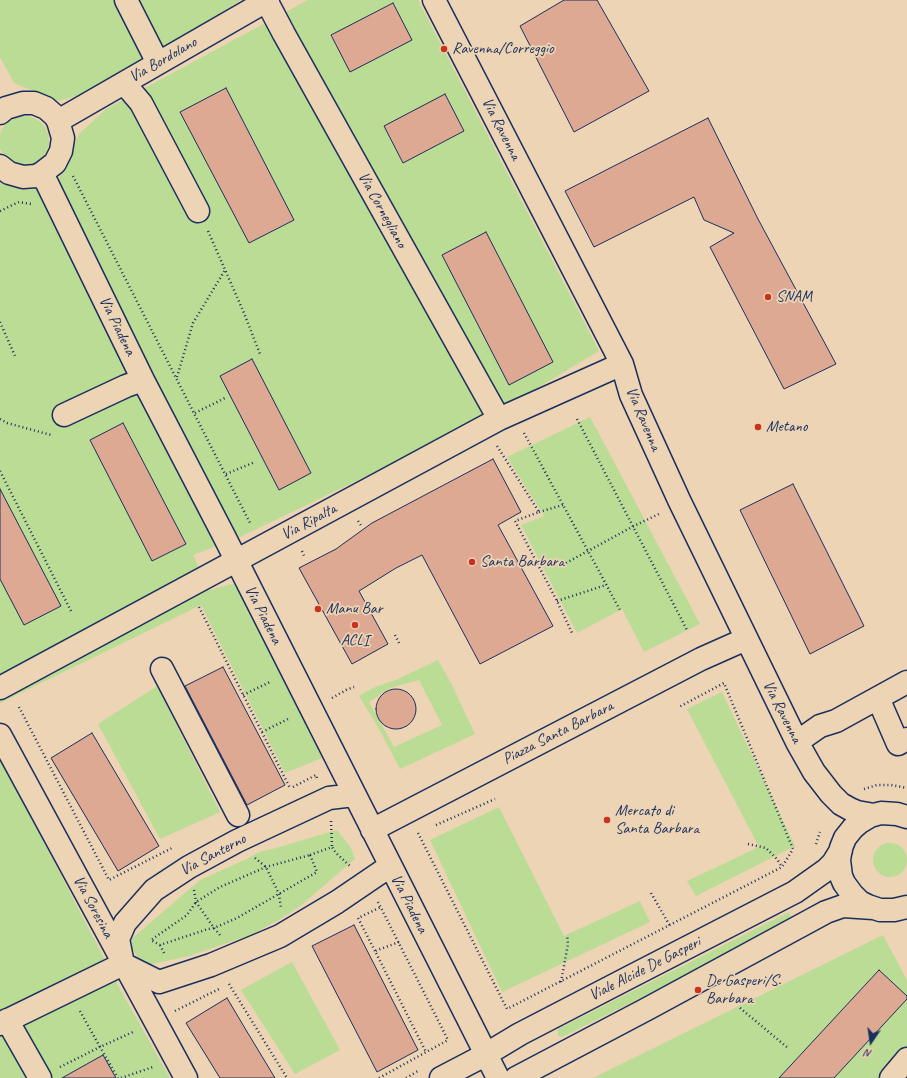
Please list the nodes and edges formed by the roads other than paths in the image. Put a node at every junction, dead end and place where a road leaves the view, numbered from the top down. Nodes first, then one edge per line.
1 (126, 0) edge
2 (267, 0) edge
3 (434, 0) edge
4 (158, 64) junction
5 (124, 83) junction
6 (2, 106) edge
7 (58, 121) junction
8 (0, 166) edge
9 (42, 174) junction
10 (198, 211) road end
11 (622, 364) junction
12 (143, 380) junction
13 (64, 415) dead end
14 (500, 419) junction
15 (236, 560) junction
16 (746, 639) junction
17 (162, 669) dead end
18 (907, 682) edge
19 (0, 688) edge
20 (878, 698) junction
21 (0, 736) edge
22 (907, 740) edge
23 (796, 742) junction
24 (354, 795) junction
25 (238, 815) dead end
26 (874, 815) junction
27 (904, 815) edge
28 (372, 830) junction
29 (841, 850) junction
30 (390, 866) junction
31 (907, 907) edge
32 (873, 908) junction
33 (123, 964) junction
34 (3, 1022) edge
35 (486, 1056) junction
36 (907, 1059) edge
37 (181, 1069) edge
38 (40, 1078) edge
39 (441, 1078) edge
40 (498, 1078) edge
41 (516, 1078) edge
42 (891, 1078) edge

1 - 4 street
2 - 4 street, Via Bordolano
2 - 14 street, Via Cornegliano
3 - 11 street, Via Ravenna
4 - 5 street, Via Bordolano
5 - 7 street, Via Bordolano
5 - 10 street
6 - 7 street
7 - 9 street
8 - 9 street
9 - 12 street, Via Piadena
11 - 14 street, Via Ripalta
11 - 16 street, Via Ravenna
12 - 13 street
12 - 15 street, Via Piadena
14 - 15 street, Via Ripalta
15 - 19 street, Via Ripalta
15 - 24 street, Via Piadena
16 - 23 street, Via Ravenna
16 - 28 street, Piazza Santa Barbara
17 - 25 street
18 - 20 street
20 - 22 street
20 - 23 street
21 - 33 street, Via Soresina
23 - 26 street, Via Ravenna
24 - 28 street, Via Piadena
24 - 33 street, Via Santerno
26 - 27 street
26 - 29 street
28 - 30 street, Via Piadena
29 - 32 street
29 - 35 street, Viale Alcide De Gasperi
30 - 33 street
30 - 35 street, Via Piadena
31 - 32 street
32 - 41 street
33 - 34 street
33 - 37 street, Via Soresina
34 - 38 street
35 - 39 street, Viale Alcide De Gasperi
35 - 40 street
36 - 42 street

